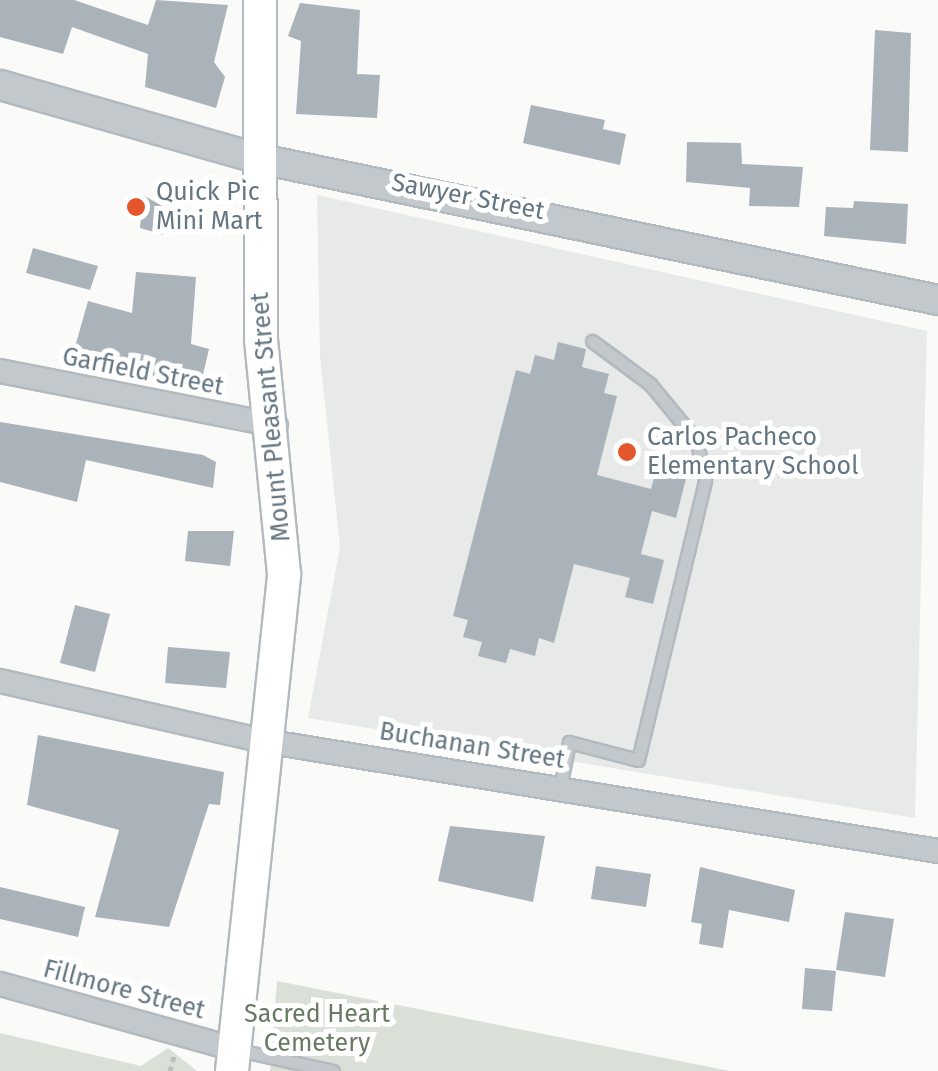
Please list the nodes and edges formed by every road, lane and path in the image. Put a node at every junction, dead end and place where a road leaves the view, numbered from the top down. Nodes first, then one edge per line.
1 (260, 0) edge
2 (0, 86) edge
3 (256, 158) junction
4 (938, 300) edge
5 (592, 341) dead end
6 (0, 371) edge
7 (276, 425) junction
8 (0, 682) edge
9 (264, 741) junction
10 (560, 788) junction
11 (938, 851) edge
12 (0, 984) edge
13 (233, 1060) edge
14 (333, 1071) edge

1 - 3 main road, Mount Pleasant Street
2 - 3 street, Sawyer Street
3 - 4 street, Sawyer Street
3 - 7 main road, Mount Pleasant Street
5 - 10 lane
6 - 7 street, Garfield Street
7 - 9 main road, Mount Pleasant Street
8 - 9 street, Buchanan Street
9 - 10 street, Buchanan Street
9 - 13 main road, Mount Pleasant Street
10 - 11 street, Buchanan Street
12 - 13 street, Fillmore Street
13 - 14 lane

